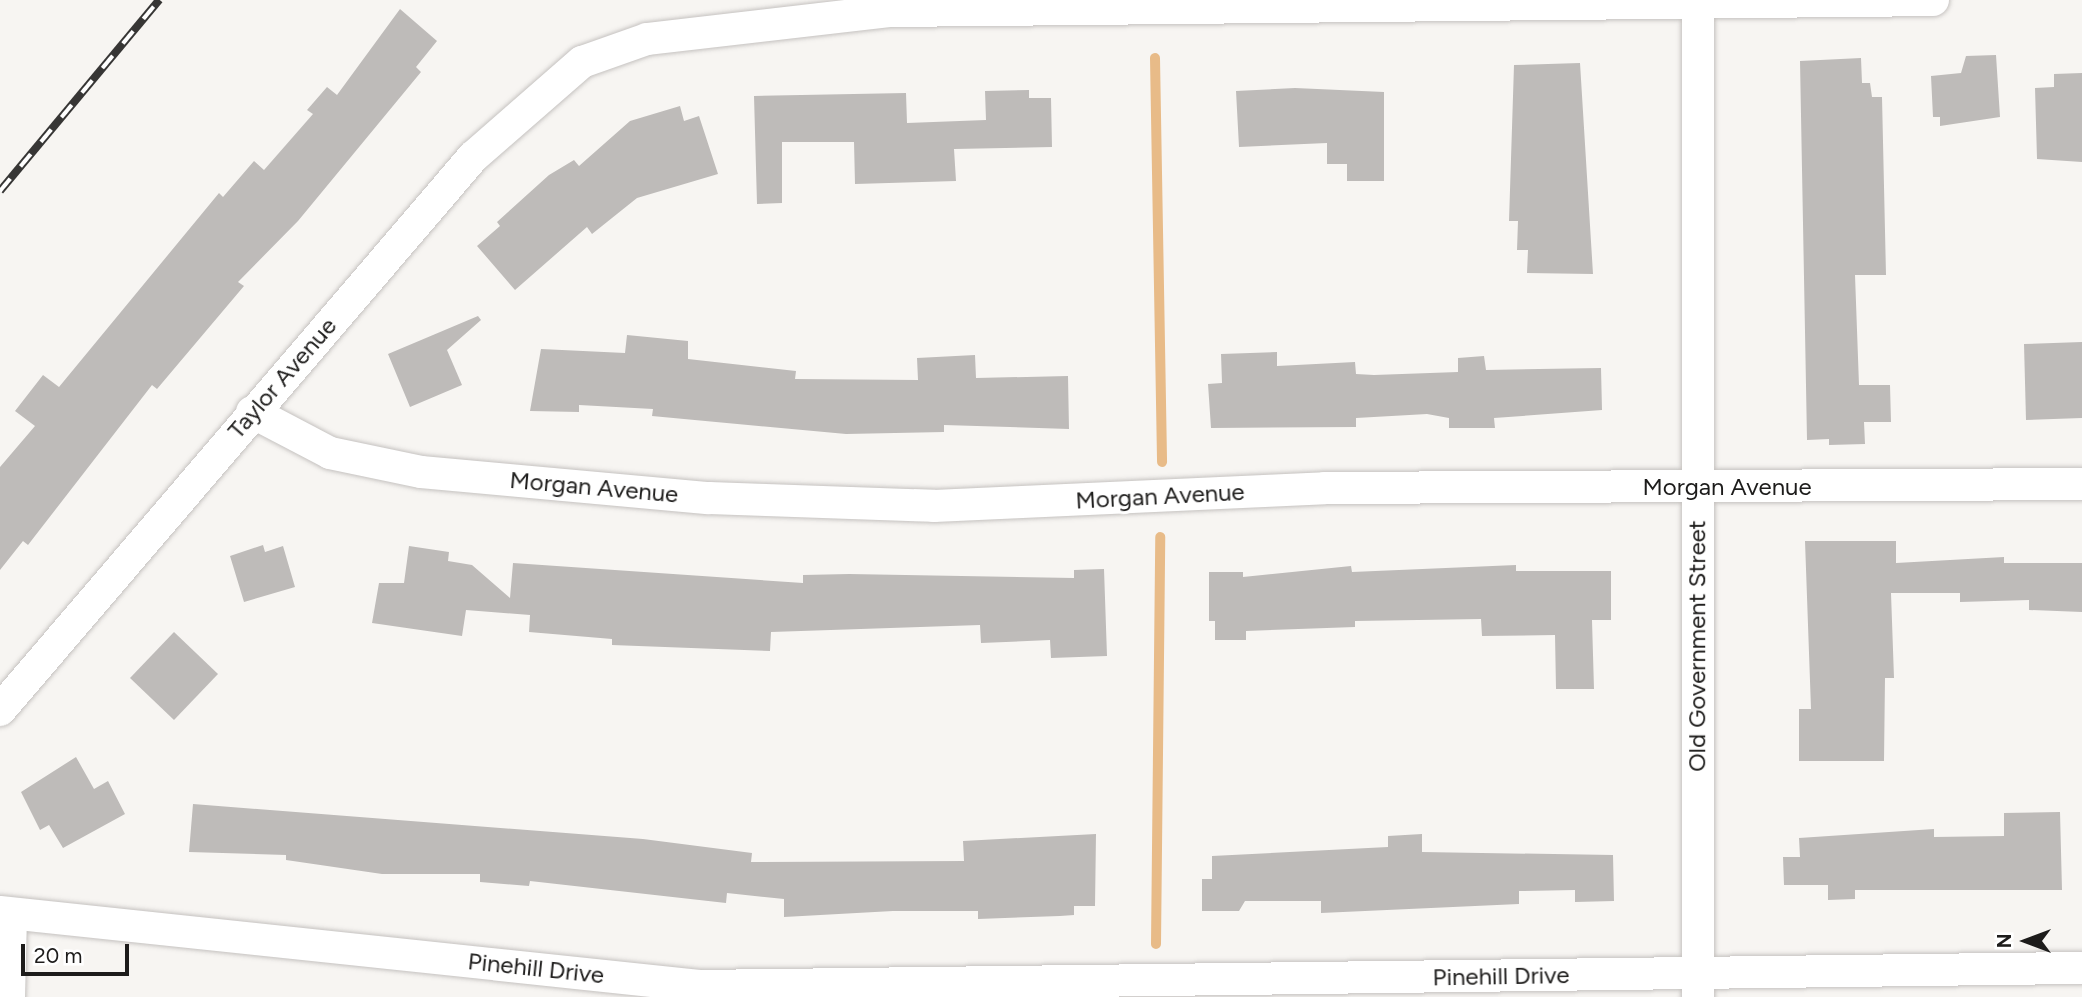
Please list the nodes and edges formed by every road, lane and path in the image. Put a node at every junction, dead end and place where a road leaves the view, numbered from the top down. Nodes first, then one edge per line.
1 (1933, 0) edge
2 (1698, 3) edge
3 (252, 412) junction
4 (2082, 484) edge
5 (1697, 487) junction
6 (0, 710) edge
7 (6, 913) edge
8 (2082, 968) edge
9 (1698, 985) edge
10 (9, 997) edge

1 - 2 street
2 - 3 street, Taylor Avenue
2 - 5 street, Old Government Street
3 - 5 street, Morgan Avenue
3 - 6 street, Taylor Avenue
4 - 5 street, Morgan Avenue
5 - 9 street, Old Government Street
7 - 9 street, Pinehill Drive
7 - 10 street
8 - 9 street, Pinehill Drive

